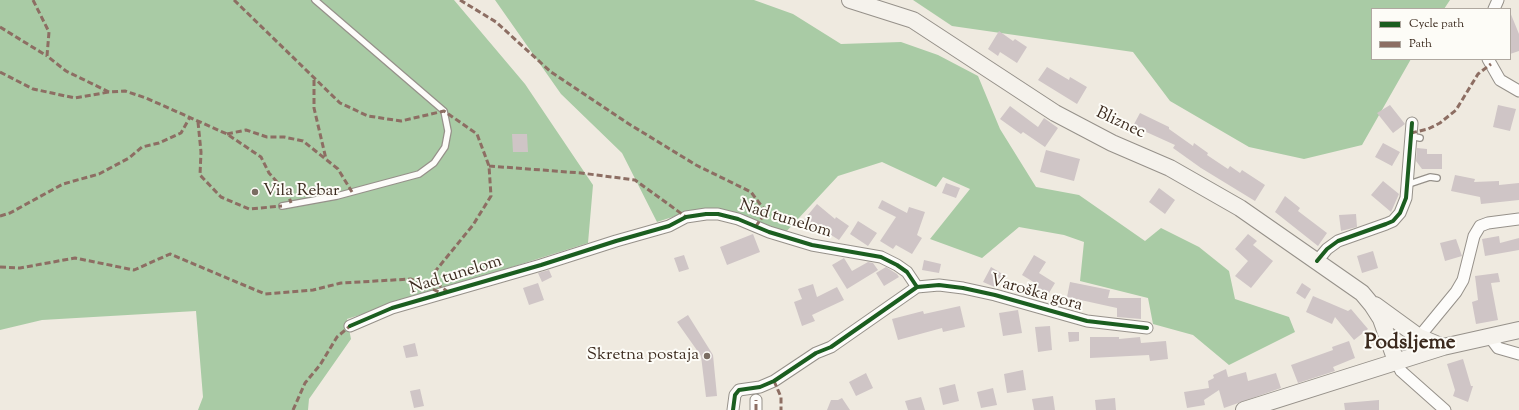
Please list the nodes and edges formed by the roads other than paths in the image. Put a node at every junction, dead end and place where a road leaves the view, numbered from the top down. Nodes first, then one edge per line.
1 (315, 0) edge
2 (850, 0) edge
3 (1489, 60) edge
4 (1519, 91) edge
5 (1412, 123) dead end
6 (1437, 178) dead end
7 (1406, 185) junction
8 (282, 206) dead end
9 (1519, 219) edge
10 (1317, 261) junction
11 (918, 288) junction
12 (1367, 299) junction
13 (350, 326) dead end
14 (1147, 328) dead end
15 (1519, 330) edge
16 (1489, 336) junction
17 (1419, 337) junction
18 (1443, 347) junction
19 (1519, 354) edge
20 (1396, 361) junction
21 (734, 410) edge
22 (1244, 410) edge
23 (1445, 410) edge

1 - 8 lane
2 - 10 main road, Bliznec
3 - 4 street
5 - 7 street
6 - 7 lane
7 - 10 street
9 - 17 street
10 - 12 main road, Bliznec
11 - 13 street, Nad tunelom
11 - 14 street, Varoška gora
11 - 21 street
12 - 17 main road, Bliznec
12 - 20 main road, Bliznec
15 - 16 main road
16 - 18 main road
16 - 19 street
17 - 18 main road, Bliznec
18 - 20 main road
20 - 22 main road
20 - 23 street

